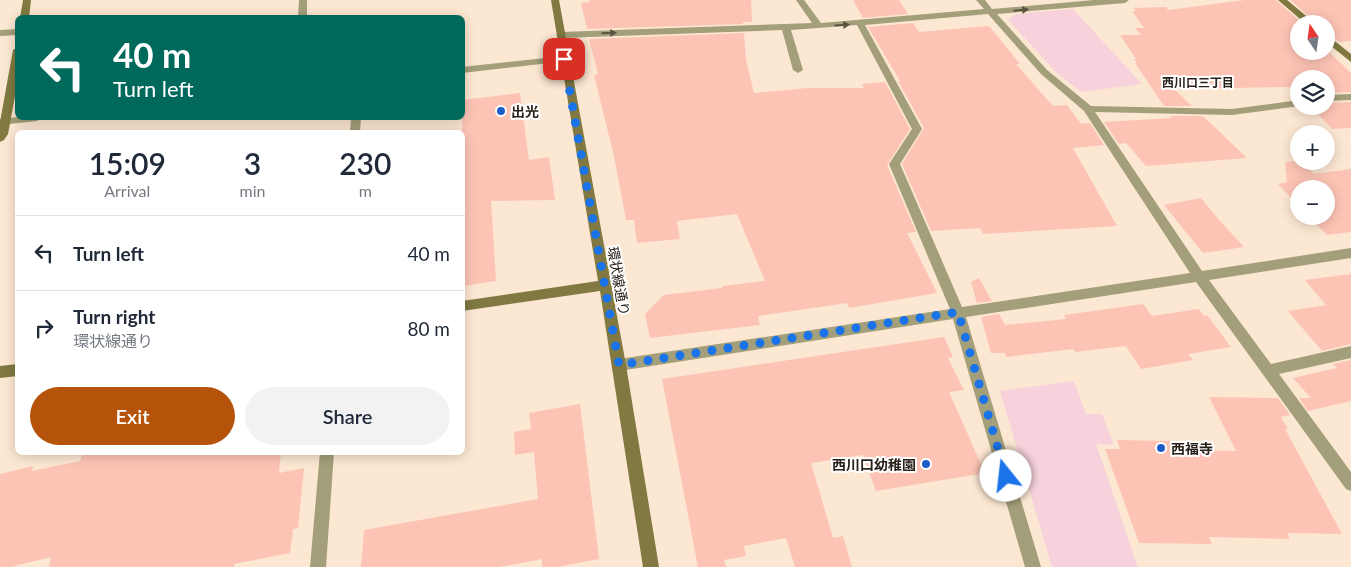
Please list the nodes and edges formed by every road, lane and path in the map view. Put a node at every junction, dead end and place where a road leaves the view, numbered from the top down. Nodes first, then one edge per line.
1 (27, 0) edge
2 (303, 0) edge
3 (555, 0) edge
4 (800, 0) edge
5 (980, 0) edge
6 (1125, 0) edge
7 (1282, 0) edge
8 (1086, 2) edge
9 (992, 12) junction
10 (24, 15) edge
11 (302, 15) edge
12 (1301, 15) edge
13 (860, 23) junction
14 (818, 26) junction
15 (786, 27) junction
16 (15, 32) edge
17 (0, 33) edge
18 (561, 35) junction
19 (1335, 44) edge
20 (564, 59) junction
21 (1351, 59) edge
22 (15, 63) edge
23 (465, 70) edge
24 (798, 70) dead end
25 (1351, 97) edge
26 (1335, 98) edge
27 (1290, 104) edge
28 (1088, 109) junction
29 (15, 120) edge
30 (2, 121) edge
31 (0, 138) edge
32 (1351, 253) edge
33 (1198, 276) junction
34 (605, 285) junction
35 (465, 306) edge
36 (958, 312) junction
37 (1351, 352) edge
38 (619, 365) junction
39 (15, 370) edge
40 (1268, 371) junction
41 (0, 372) edge
42 (327, 455) edge
43 (1351, 484) edge
44 (318, 567) edge
45 (651, 567) edge
46 (1033, 567) edge

1 - 10 main road
2 - 11 street
3 - 18 main road, 環状線通り
4 - 14 street
5 - 9 street
6 - 8 street
7 - 12 main road
9 -> 8 street
9 - 13 street
9 - 28 street
14 -> 13 street
13 - 36 street
14 - 15 street
18 -> 15 street
15 - 24 street
16 - 17 street
18 - 20 main road, 環状線通り
19 - 21 main road
20 - 23 street
20 - 34 main road, 環状線通り
22 - 30 main road
25 - 26 street
27 - 28 street
28 - 33 street
29 - 30 street
30 - 31 main road
32 - 33 street
33 - 36 street
33 - 40 street
34 - 35 main road
34 - 38 main road, 環状線通り
36 - 38 street
36 - 46 street
37 - 40 street
38 - 45 main road, 環状線通り
39 - 41 main road
40 - 43 street
42 - 44 street

